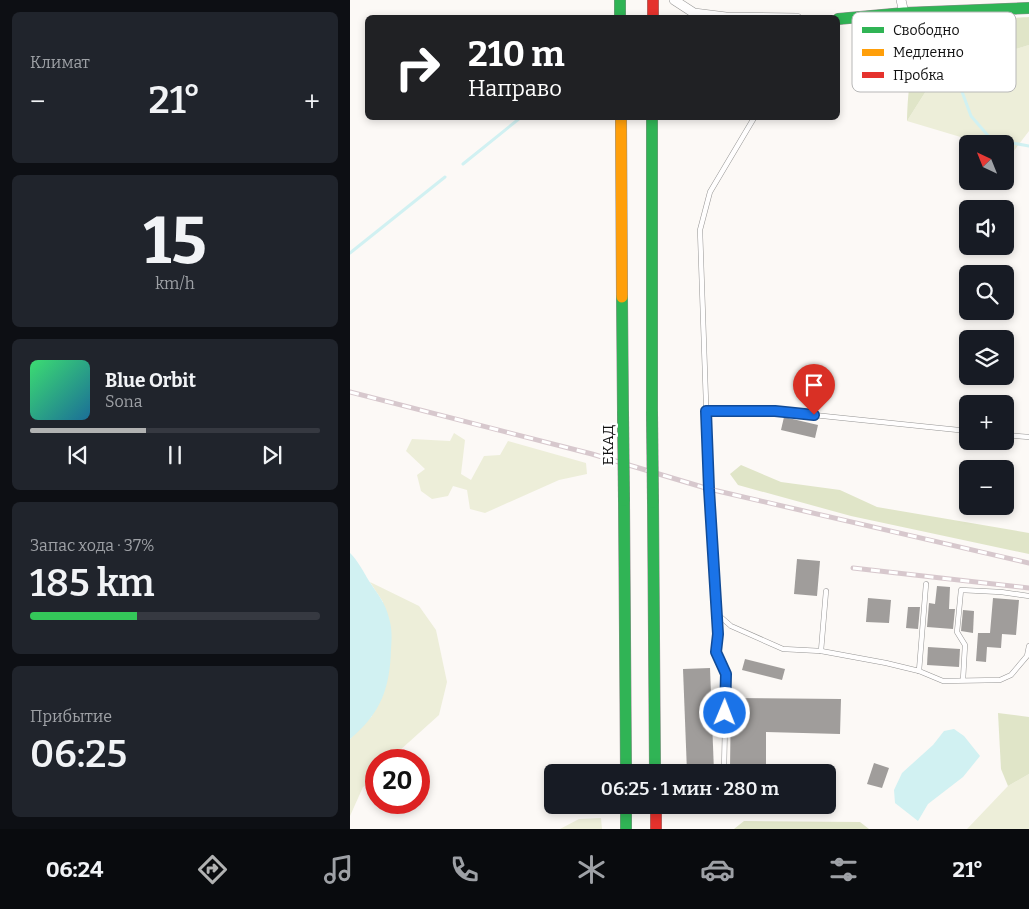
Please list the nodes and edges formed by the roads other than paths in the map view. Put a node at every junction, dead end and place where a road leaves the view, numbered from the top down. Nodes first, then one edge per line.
1 (620, 0) edge
2 (653, 0) edge
3 (674, 0) edge
4 (1029, 8) edge
5 (929, 12) edge
6 (620, 15) edge
7 (653, 15) edge
8 (713, 15) edge
9 (621, 120) edge
10 (652, 120) edge
11 (753, 120) edge
12 (706, 411) junction
13 (959, 430) edge
14 (1014, 436) edge
15 (1029, 437) edge
16 (926, 584) dead end
17 (826, 590) dead end
18 (1029, 596) edge
19 (716, 613) junction
20 (1029, 646) edge
21 (821, 651) junction
22 (919, 670) junction
23 (962, 680) junction
24 (626, 764) edge
25 (655, 764) edge
26 (724, 764) edge
27 (626, 814) edge
28 (656, 814) edge
29 (626, 829) edge
30 (656, 829) edge

1 - 6 main road
2 - 7 main road
3 - 8 street
4 - 5 main road
9 - 24 main road, ЕКАД, bridge
10 - 25 main road, bridge
11 - 12 lane
12 - 13 lane
12 - 19 lane
14 - 15 lane
16 - 22 lane
17 - 21 lane
18 - 23 lane
19 - 21 lane
19 - 26 lane
20 - 23 lane
21 - 22 lane
22 - 23 lane
27 - 29 main road
28 - 30 main road

